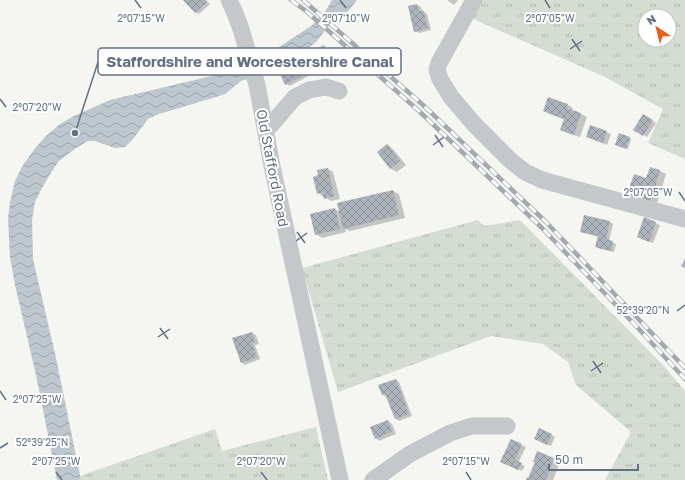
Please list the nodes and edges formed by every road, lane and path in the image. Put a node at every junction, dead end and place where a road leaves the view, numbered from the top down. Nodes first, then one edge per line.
1 (229, 0) edge
2 (474, 0) edge
3 (339, 91) dead end
4 (265, 127) junction
5 (685, 219) edge
6 (507, 426) dead end
7 (340, 480) edge
8 (373, 480) edge

1 - 4 street, Old Stafford Road
2 - 5 street
3 - 4 street
4 - 7 street, Old Stafford Road
6 - 8 street

